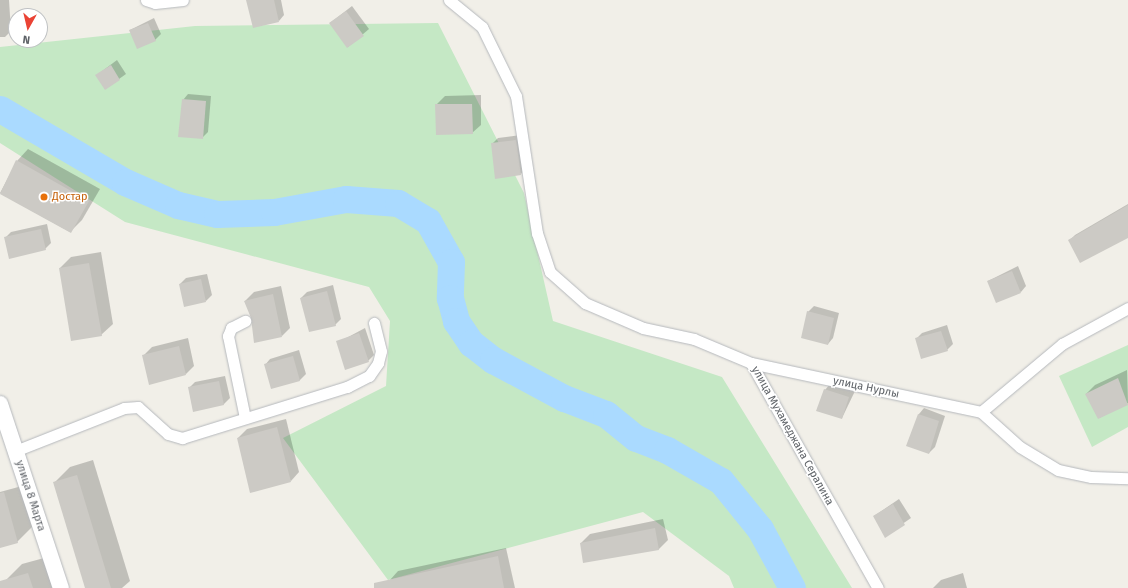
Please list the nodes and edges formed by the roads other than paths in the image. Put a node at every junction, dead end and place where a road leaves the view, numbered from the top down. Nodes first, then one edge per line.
1 (146, 0) edge
2 (183, 0) edge
3 (449, 0) edge
4 (1128, 308) edge
5 (245, 321) dead end
6 (374, 324) dead end
7 (751, 363) junction
8 (981, 412) junction
9 (1, 413) edge
10 (245, 418) junction
11 (15, 451) junction
12 (1128, 478) edge
13 (61, 588) edge
14 (878, 588) edge

1 - 2 street
3 - 7 street, улица Мухамеджана Сералина
4 - 8 street
5 - 10 street
6 - 10 street
7 - 8 street, улица Нурлы
7 - 14 street, улица Мухамеджана Сералина
8 - 12 street, улица Нурлы
9 - 11 street, улица 8 Марта
10 - 11 street
11 - 13 street, улица 8 Марта

